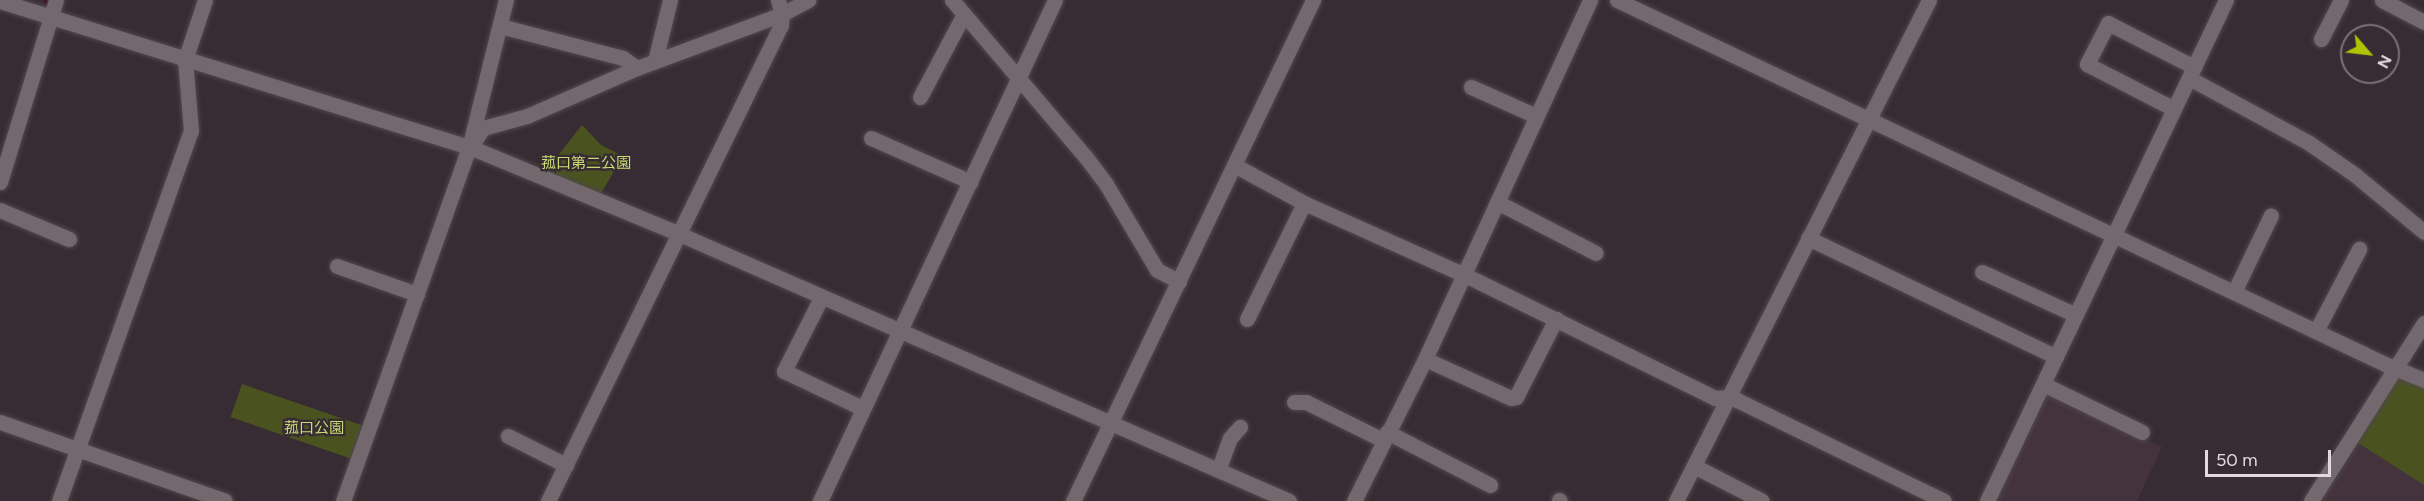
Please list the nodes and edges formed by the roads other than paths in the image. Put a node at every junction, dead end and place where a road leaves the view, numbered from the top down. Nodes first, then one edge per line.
1 (56, 0) edge
2 (205, 0) edge
3 (506, 0) edge
4 (670, 0) edge
5 (808, 0) edge
6 (952, 0) edge
7 (1056, 0) edge
8 (1313, 0) edge
9 (1590, 0) edge
10 (1617, 0) edge
11 (1929, 0) edge
12 (2226, 0) edge
13 (2341, 0) edge
14 (2382, 0) edge
15 (0, 1) edge
16 (780, 7) edge
17 (964, 14) junction
18 (51, 16) junction
19 (2422, 17) edge
20 (500, 26) junction
21 (2321, 39) dead end
22 (185, 60) junction
23 (655, 61) junction
24 (637, 68) junction
25 (2192, 72) junction
26 (1019, 77) junction
27 (1471, 87) dead end
28 (920, 97) dead end
29 (2174, 109) junction
30 (1536, 116) junction
31 (1869, 118) junction
32 (871, 138) dead end
33 (469, 148) junction
34 (1234, 165) junction
35 (0, 182) edge
36 (971, 182) junction
37 (1497, 202) junction
38 (1304, 203) junction
39 (0, 210) edge
40 (2271, 215) dead end
41 (2424, 232) edge
42 (678, 233) junction
43 (2114, 235) junction
44 (1808, 238) junction
45 (69, 239) dead end
46 (2359, 249) dead end
47 (1596, 253) dead end
48 (337, 266) dead end
49 (1982, 272) dead end
50 (1463, 274) junction
51 (1179, 281) junction
52 (2234, 292) junction
53 (417, 294) junction
54 (821, 298) junction
55 (2076, 315) junction
56 (1247, 319) dead end
57 (1556, 319) junction
58 (2424, 323) edge
59 (2316, 331) junction
60 (900, 332) junction
61 (2055, 357) junction
62 (1425, 359) junction
63 (2395, 368) junction
64 (2424, 380) edge
65 (2043, 384) junction
66 (1728, 397) junction
67 (1294, 402) dead end
68 (862, 408) junction
69 (0, 422) edge
70 (1111, 422) junction
71 (1240, 427) dead end
72 (2142, 432) dead end
73 (508, 436) dead end
74 (1385, 436) junction
75 (78, 448) junction
76 (566, 465) junction
77 (1694, 466) junction
78 (1219, 468) junction
79 (1490, 485) dead end
80 (59, 501) edge
81 (225, 501) edge
82 (343, 501) edge
83 (548, 501) edge
84 (820, 501) edge
85 (1073, 501) edge
86 (1289, 501) edge
87 (1354, 501) edge
88 (1676, 501) edge
89 (1762, 501) edge
90 (1944, 501) edge
91 (1987, 501) edge
92 (2311, 501) edge

1 - 18 street
2 - 22 street
3 - 20 street
4 - 23 street
5 - 16 street
6 - 17 street
7 - 26 street
8 - 34 street
9 - 30 street
10 - 31 street
11 - 31 street
12 - 25 street
13 - 21 street
14 - 19 street
15 - 18 street
16 - 23 street
16 - 42 street
17 - 26 street
17 - 28 street
18 - 22 street
18 - 35 street
20 - 24 street
20 - 33 street
22 - 33 street
22 - 75 street
23 - 24 street
24 - 33 street
25 - 29 street
25 - 29 street
25 - 41 street
26 - 36 street
26 - 51 street
27 - 30 street
29 - 43 street
30 - 37 street
31 - 43 street
31 - 44 street
32 - 36 street
33 - 42 street
33 - 53 street
34 - 38 street
34 - 51 street
36 - 60 street
37 - 47 street
37 - 50 street
38 - 50 street
38 - 56 street
39 - 45 street
40 - 52 street
42 - 54 street
42 - 76 street
43 - 52 street
43 - 55 street
44 - 61 street
44 - 66 street
46 - 59 street
48 - 53 street
49 - 55 street
50 - 57 street
50 - 62 street
51 - 70 street
52 - 59 street
53 - 82 street
54 - 60 street
54 - 68 street
55 - 61 street
57 - 62 street
57 - 66 street
58 - 63 street
59 - 63 street
60 - 68 street
60 - 70 street
61 - 65 street
62 - 74 street
63 - 64 street
63 - 92 street
65 - 72 street
65 - 91 street
66 - 77 street
66 - 90 street
67 - 74 street
68 - 84 street
69 - 75 street
70 - 78 street
70 - 85 street
71 - 78 street
73 - 76 street
74 - 79 street
74 - 87 street
75 - 80 street
75 - 81 street
76 - 83 street
77 - 88 street
77 - 89 street
78 - 86 street

